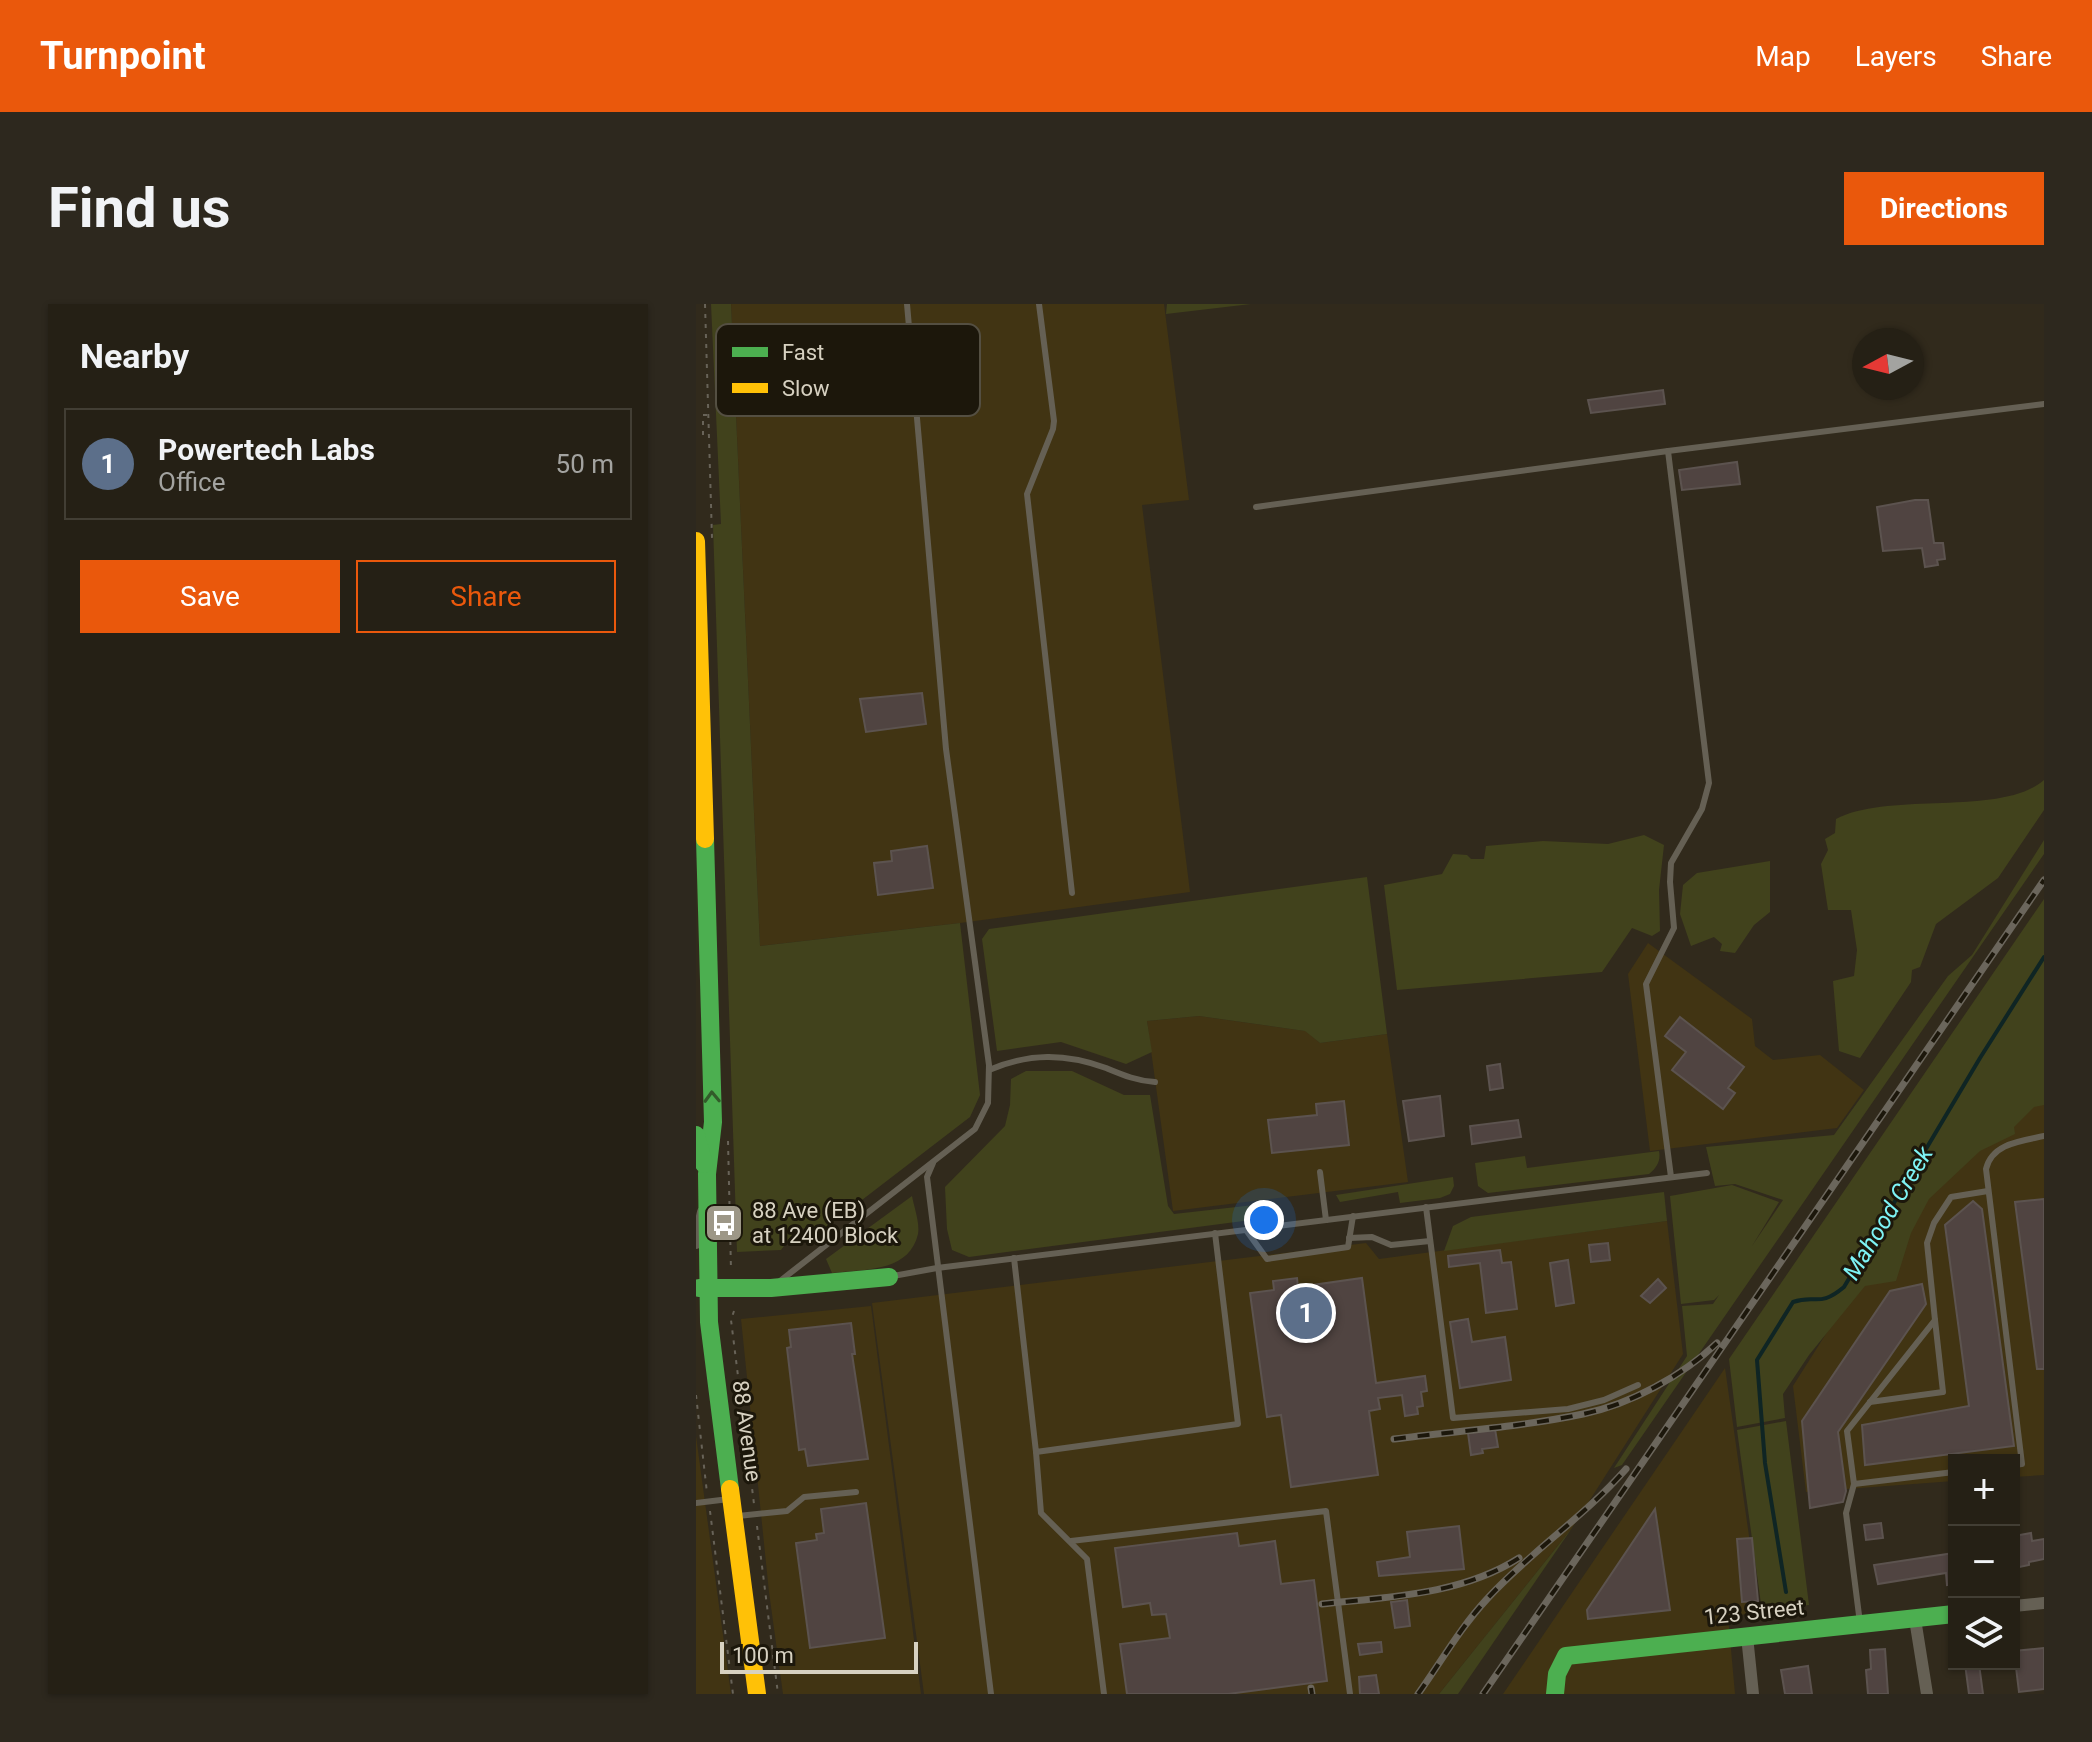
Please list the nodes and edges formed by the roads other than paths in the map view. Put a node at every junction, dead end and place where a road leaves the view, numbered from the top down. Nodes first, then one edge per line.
1 (907, 304) edge
2 (1039, 304) edge
3 (909, 324) edge
4 (2044, 404) edge
5 (917, 416) edge
6 (1668, 451) junction
7 (1256, 507) dead end
8 (696, 541) edge
9 (701, 879) edge
10 (1072, 893) dead end
11 (989, 1070) junction
12 (1155, 1082) dead end
13 (696, 1135) edge
14 (2044, 1136) edge
15 (934, 1160) junction
16 (1320, 1172) dead end
17 (1707, 1173) dead end
18 (1671, 1177) junction
19 (706, 1184) junction
20 (1988, 1191) junction
21 (1426, 1207) junction
22 (1353, 1216) junction
23 (1326, 1220) junction
24 (1246, 1230) junction
25 (1215, 1233) junction
26 (1349, 1238) junction
27 (1430, 1241) junction
28 (696, 1243) edge
29 (1014, 1258) junction
30 (937, 1268) junction
31 (889, 1277) joint
32 (771, 1288) junction
33 (702, 1289) edge
34 (1935, 1320) junction
35 (1638, 1385) dead end
36 (1870, 1402) junction
37 (1036, 1452) junction
38 (2020, 1464) edge
39 (1948, 1473) edge
40 (1854, 1484) junction
41 (856, 1492) dead end
42 (696, 1503) edge
43 (733, 1508) junction
44 (1071, 1541) junction
45 (2044, 1603) edge
46 (2020, 1605) edge
47 (1948, 1615) edge
48 (1915, 1619) junction
49 (1860, 1624) junction
50 (1747, 1636) junction
51 (757, 1694) edge
52 (991, 1694) edge
53 (1104, 1694) edge
54 (1350, 1694) edge
55 (1555, 1694) edge
56 (1753, 1694) edge
57 (1927, 1694) edge

1 - 3 lane
2 - 10 lane
4 - 6 lane
5 - 11 lane
6 - 7 lane
6 - 18 lane
8 - 9 main road, 88 Avenue
19 -> 9 main road, 88 Avenue
11 - 12 lane
11 - 15 lane
13 - 19 main road, 88 Avenue
14 - 20 lane
15 - 30 lane
15 - 32 lane
16 - 23 lane
17 - 18 lane
18 - 21 lane
19 - 28 street
19 - 33 main road, 88 Avenue
20 - 34 lane
20 - 38 lane
21 - 22 lane
21 - 27 lane
22 - 23 lane
22 - 26 lane
23 - 24 lane
24 - 25 lane
24 - 26 lane
25 - 29 lane
25 - 37 lane
26 - 27 lane
27 - 35 lane
29 - 30 lane
29 - 37 lane
30 - 31 lane
30 - 52 lane
31 - 32 main road
32 - 33 main road
33 - 43 main road, 88 Avenue
34 - 36 lane
34 - 36 lane
36 - 40 lane
37 - 44 lane
39 - 40 lane
40 - 49 lane
41 - 43 lane
42 - 43 lane
43 - 51 main road, 88 Avenue
44 - 53 lane
44 - 54 lane
45 - 46 street
47 - 48 main road, 123 Street
48 - 49 main road, 123 Street
48 - 57 street
49 - 50 main road, 123 Street
50 - 55 main road, 123 Street
50 - 56 street

